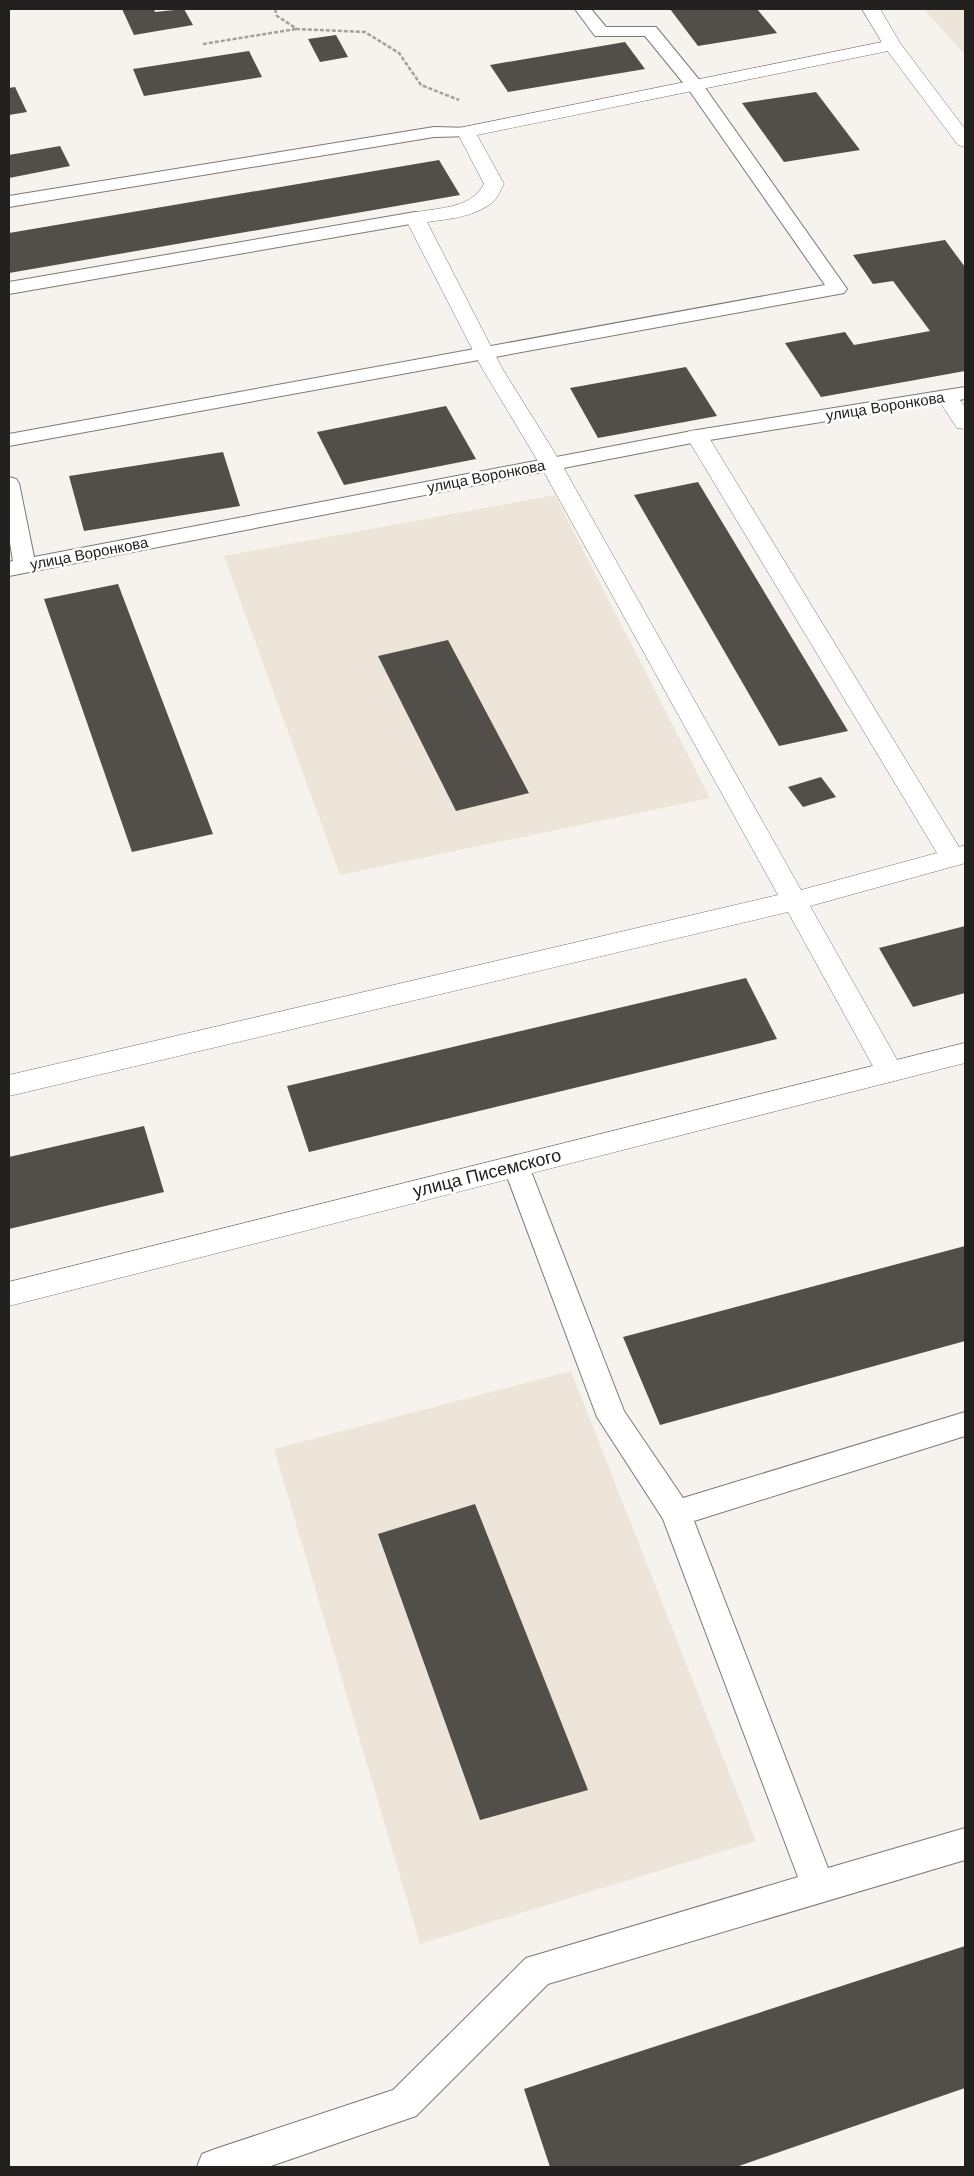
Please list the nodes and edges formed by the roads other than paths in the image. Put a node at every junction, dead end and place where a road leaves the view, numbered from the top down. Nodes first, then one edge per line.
1 (583, 9) edge
2 (871, 9) edge
3 (892, 45) junction
4 (695, 86) junction
5 (466, 132) junction
6 (965, 141) edge
7 (9, 202) edge
8 (415, 218) junction
9 (9, 288) edge
10 (485, 355) junction
11 (956, 395) edge
12 (965, 423) edge
13 (697, 436) junction
14 (9, 440) edge
15 (550, 463) junction
16 (9, 482) edge
17 (17, 568) edge
18 (959, 856) edge
19 (794, 901) junction
20 (965, 1053) edge
21 (890, 1072) junction
22 (9, 1086) edge
23 (516, 1166) junction
24 (9, 1294) edge
25 (965, 1424) edge
26 (676, 1513) junction
27 (965, 1844) edge
28 (819, 1887) junction
29 (215, 2167) edge

1 - 4 lane
2 - 3 street
3 - 4 street
3 - 6 street
4 - 5 street
4 - 10 lane
5 - 7 lane
5 - 8 street
8 - 9 lane
8 - 10 street
10 - 14 lane
10 - 15 street
11 - 12 street
11 - 13 lane, улица Воронкова
13 - 15 lane, улица Воронкова
13 - 18 street
15 - 17 lane, улица Воронкова
15 - 19 street
16 - 17 lane
18 - 19 street
19 - 21 street
19 - 22 street
20 - 21 street, улица Писемского
21 - 23 street, улица Писемского
23 - 24 street, улица Писемского
23 - 26 lane
25 - 26 lane
26 - 28 lane
27 - 28 lane
28 - 29 lane

